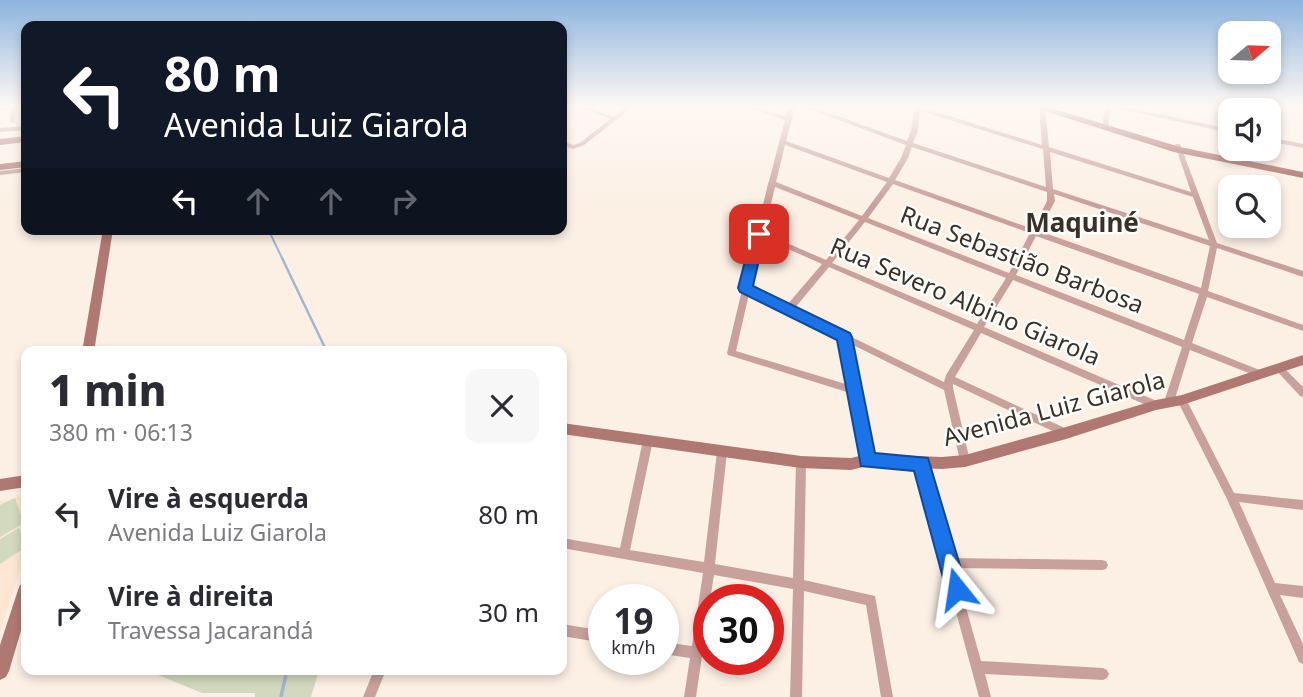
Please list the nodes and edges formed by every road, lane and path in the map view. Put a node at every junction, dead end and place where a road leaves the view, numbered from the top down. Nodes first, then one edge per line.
1 (589, 139) edge
2 (783, 139) edge
3 (894, 139) edge
4 (913, 139) edge
5 (1014, 139) edge
6 (1043, 139) edge
7 (1147, 139) edge
8 (21, 140) edge
9 (1281, 141) edge
10 (0, 142) edge
11 (782, 142) junction
12 (567, 145) edge
13 (912, 145) junction
14 (1303, 146) edge
15 (1044, 148) junction
16 (1178, 148) junction
17 (21, 165) edge
18 (0, 167) edge
19 (21, 171) edge
20 (1303, 172) edge
21 (0, 173) edge
22 (893, 181) junction
23 (771, 183) junction
24 (1048, 189) junction
25 (1195, 195) junction
26 (863, 218) junction
27 (1036, 232) junction
28 (759, 234) junction
29 (107, 235) edge
30 (1214, 244) junction
31 (825, 263) junction
32 (1303, 274) edge
33 (1010, 278) junction
34 (745, 288) junction
35 (1204, 292) junction
36 (789, 309) junction
37 (977, 328) junction
38 (1303, 328) edge
39 (845, 337) junction
40 (89, 346) edge
41 (1188, 346) junction
42 (731, 353) joint
43 (1303, 360) edge
44 (1279, 368) junction
45 (1259, 373) junction
46 (949, 383) junction
47 (853, 390) junction
48 (1303, 393) edge
49 (1169, 402) junction
50 (567, 430) edge
51 (1066, 433) junction
52 (648, 440) junction
53 (722, 452) junction
54 (867, 460) junction
55 (965, 461) junction
56 (801, 462) junction
57 (921, 464) junction
58 (21, 482) edge
59 (0, 485) edge
60 (1231, 497) junction
61 (1303, 505) edge
62 (567, 545) edge
63 (624, 553) junction
64 (950, 563) junction
65 (1102, 565) dead end
66 (709, 568) junction
67 (707, 584) edge
68 (797, 584) junction
69 (1272, 588) junction
70 (1303, 592) edge
71 (21, 606) edge
72 (567, 631) edge
73 (588, 635) edge
74 (1303, 658) edge
75 (977, 667) junction
76 (0, 671) edge
77 (1103, 674) dead end
78 (378, 675) edge
79 (693, 675) edge
80 (370, 697) edge
81 (690, 697) edge
82 (796, 697) edge
83 (887, 697) edge
84 (985, 697) edge

1 - 12 street
2 - 11 street
3 - 13 street
4 - 13 street
5 - 15 street
6 - 15 street
7 - 16 main road
8 - 10 street
9 - 14 street
11 - 22 street
11 - 23 street
13 - 22 street
13 - 24 street
15 - 24 street
15 - 25 street
16 - 20 main road
16 - 25 street
17 - 18 street
19 - 21 street
22 - 26 street
22 - 27 street
23 - 26 street, Rua Sebastião Barbosa
23 - 28 street
24 - 27 street
24 - 30 street
25 - 30 street
26 - 31 street
26 - 33 street, Rua Sebastião Barbosa
27 - 33 street
27 - 35 street
28 - 31 street, Rua Severo Albino Giarola
28 - 34 street
29 - 40 street
30 - 32 street
30 - 35 street
31 - 36 street
31 - 37 street, Rua Severo Albino Giarola
33 - 37 street
33 - 41 street, Rua Sebastião Barbosa
34 - 36 street
34 - 42 street
35 - 38 street
35 - 41 street
36 - 39 street
37 - 46 street
37 - 49 street, Rua Severo Albino Giarola
39 - 46 street
39 - 47 street
41 - 45 street, Rua Sebastião Barbosa
41 - 49 street
42 - 47 street
43 - 44 street, Avenida Luiz Giarola
44 - 45 street, Avenida Luiz Giarola
44 - 48 street
45 - 49 street, Avenida Luiz Giarola
46 - 51 street
46 - 55 street
47 - 54 street
49 - 51 street, Avenida Luiz Giarola
49 - 60 street
50 - 52 street, Avenida Luiz Giarola
51 - 55 street, Avenida Luiz Giarola
52 - 53 street, Avenida Luiz Giarola
52 - 63 street
53 - 56 street, Avenida Luiz Giarola
53 - 66 street
54 - 56 street, Avenida Luiz Giarola
54 - 57 street, Avenida Luiz Giarola
55 - 57 street, Avenida Luiz Giarola
56 - 68 street
57 - 64 street
58 - 59 street
60 - 61 street
60 - 69 street
62 - 63 street
63 - 66 street
64 - 65 street
64 - 75 street
66 - 67 street
66 - 68 street
68 - 82 street
68 - 83 street
69 - 70 street
69 - 74 street
71 - 76 street
72 - 73 street
75 - 77 street
75 - 84 street
78 - 80 street
79 - 81 street

